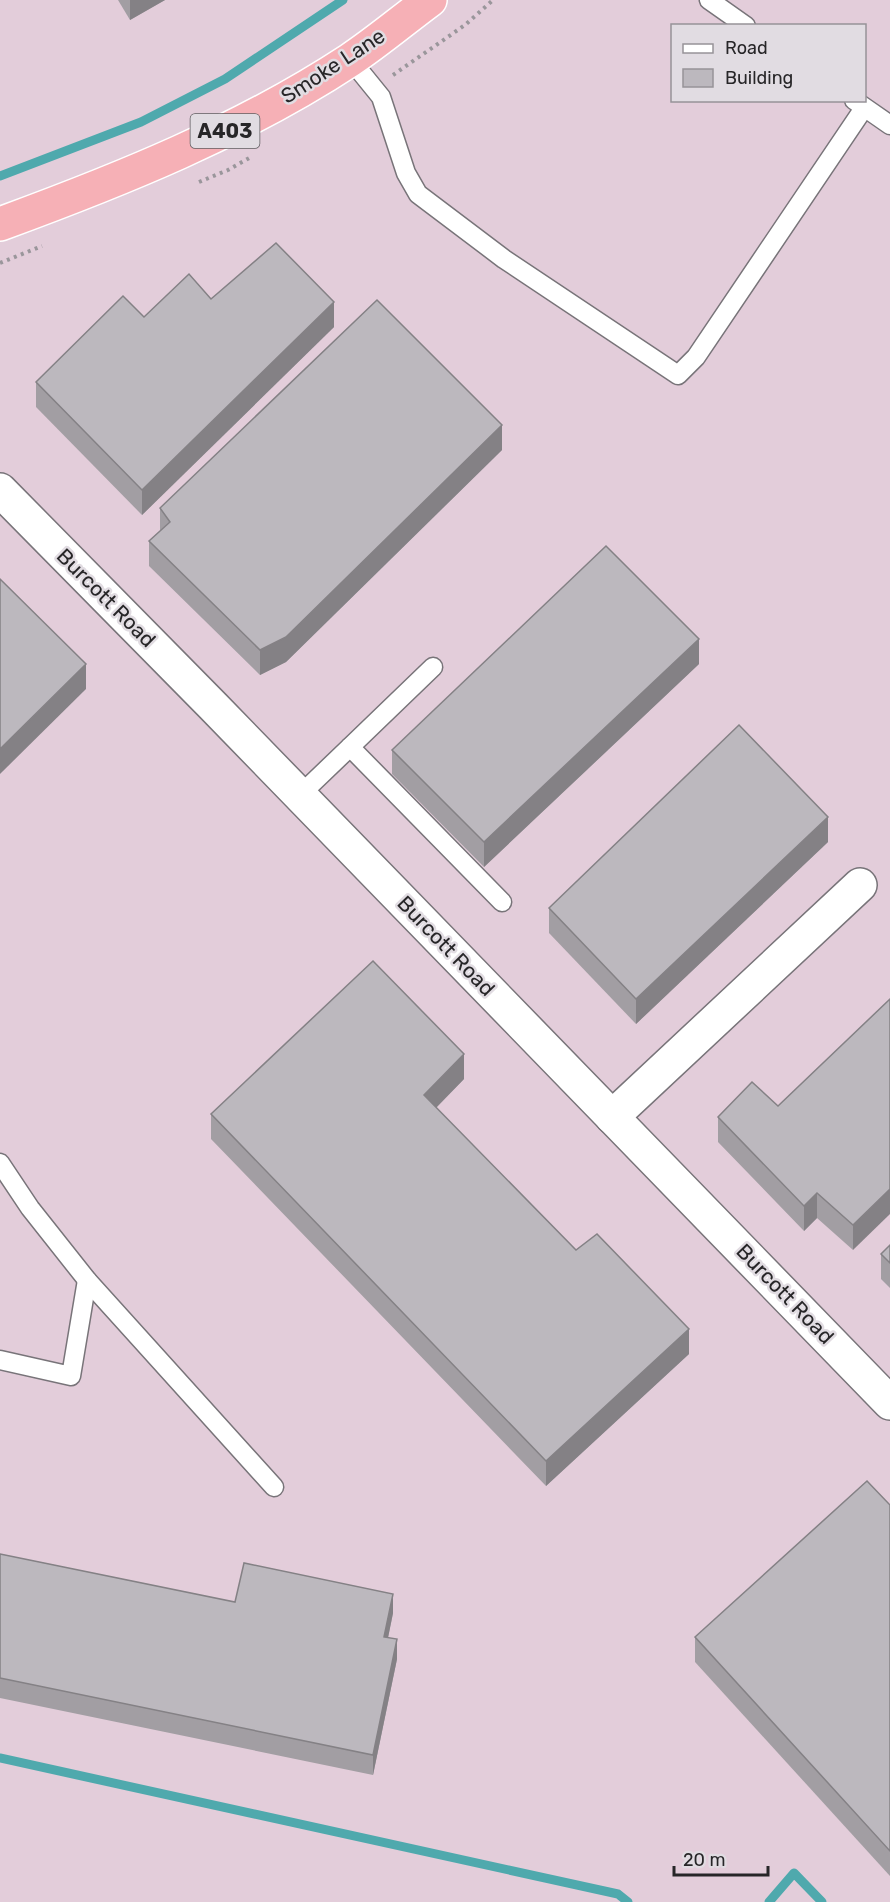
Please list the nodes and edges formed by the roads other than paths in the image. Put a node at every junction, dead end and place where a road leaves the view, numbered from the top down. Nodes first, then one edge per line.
1 (430, 0) edge
2 (709, 0) edge
3 (743, 24) edge
4 (351, 60) junction
5 (859, 104) edge
6 (890, 125) edge
7 (0, 224) edge
8 (0, 490) edge
9 (433, 667) dead end
10 (350, 747) junction
11 (300, 795) junction
12 (860, 885) dead end
13 (502, 902) dead end
14 (612, 1117) junction
15 (0, 1163) edge
16 (87, 1280) junction
17 (0, 1360) edge
18 (890, 1403) edge
19 (274, 1487) dead end

1 - 4 highway, Smoke Lane / A403
2 - 3 lane
4 - 5 lane
4 - 7 highway, Smoke Lane / A403
5 - 6 lane
8 - 11 street, Burcott Road
9 - 10 lane
10 - 11 lane
10 - 13 lane
11 - 14 street, Burcott Road
12 - 14 street
14 - 18 street, Burcott Road
15 - 16 lane
16 - 17 lane
16 - 19 lane

